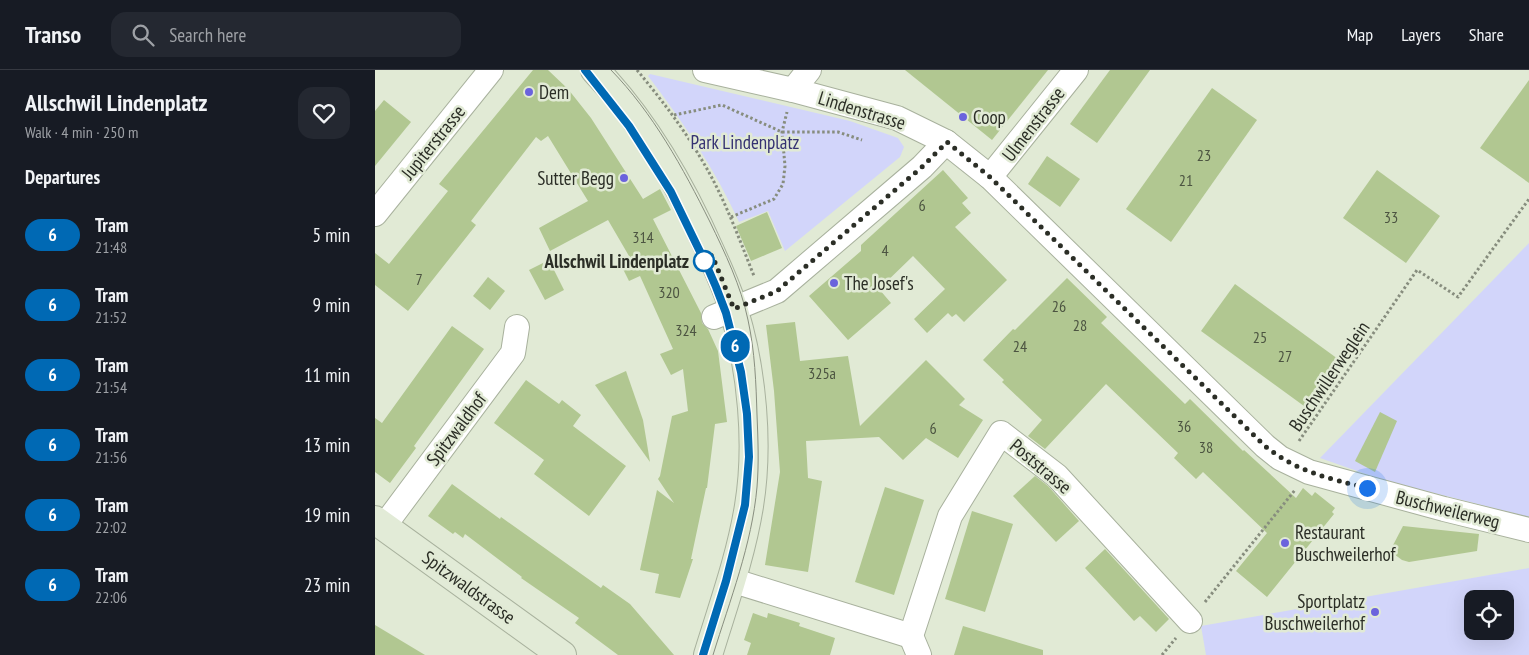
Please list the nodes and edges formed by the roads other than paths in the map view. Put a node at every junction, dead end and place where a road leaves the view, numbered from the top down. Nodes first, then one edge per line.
1 (491, 70) edge
2 (705, 70) edge
3 (809, 70) edge
4 (1075, 70) edge
5 (604, 73) edge
6 (793, 90) junction
7 (947, 142) junction
8 (990, 177) junction
9 (375, 214) edge
10 (724, 313) junction
11 (517, 326) dead end
12 (1309, 472) joint
13 (380, 523) edge
14 (1529, 530) edge
15 (731, 580) junction
16 (1190, 621) road end
17 (915, 645) edge
18 (562, 655) edge
19 (708, 655) edge

1 - 9 street, Jupiterstrasse
2 - 6 street, Lindenstrasse
3 - 6 street
4 - 8 street, Ulmenstrasse
5 - 10 main road
6 - 7 street, Lindenstrasse
7 - 8 street, Lindenstrasse
7 - 10 street
8 - 12 street, Lindenstrasse
10 - 15 main road
11 - 13 street, Spitzwaldhof
12 - 14 street, Buschweilerweg
13 - 18 main road, Spitzwaldstrasse
15 - 17 street, Poststrasse
15 - 19 main road
16 - 17 street, Poststrasse

